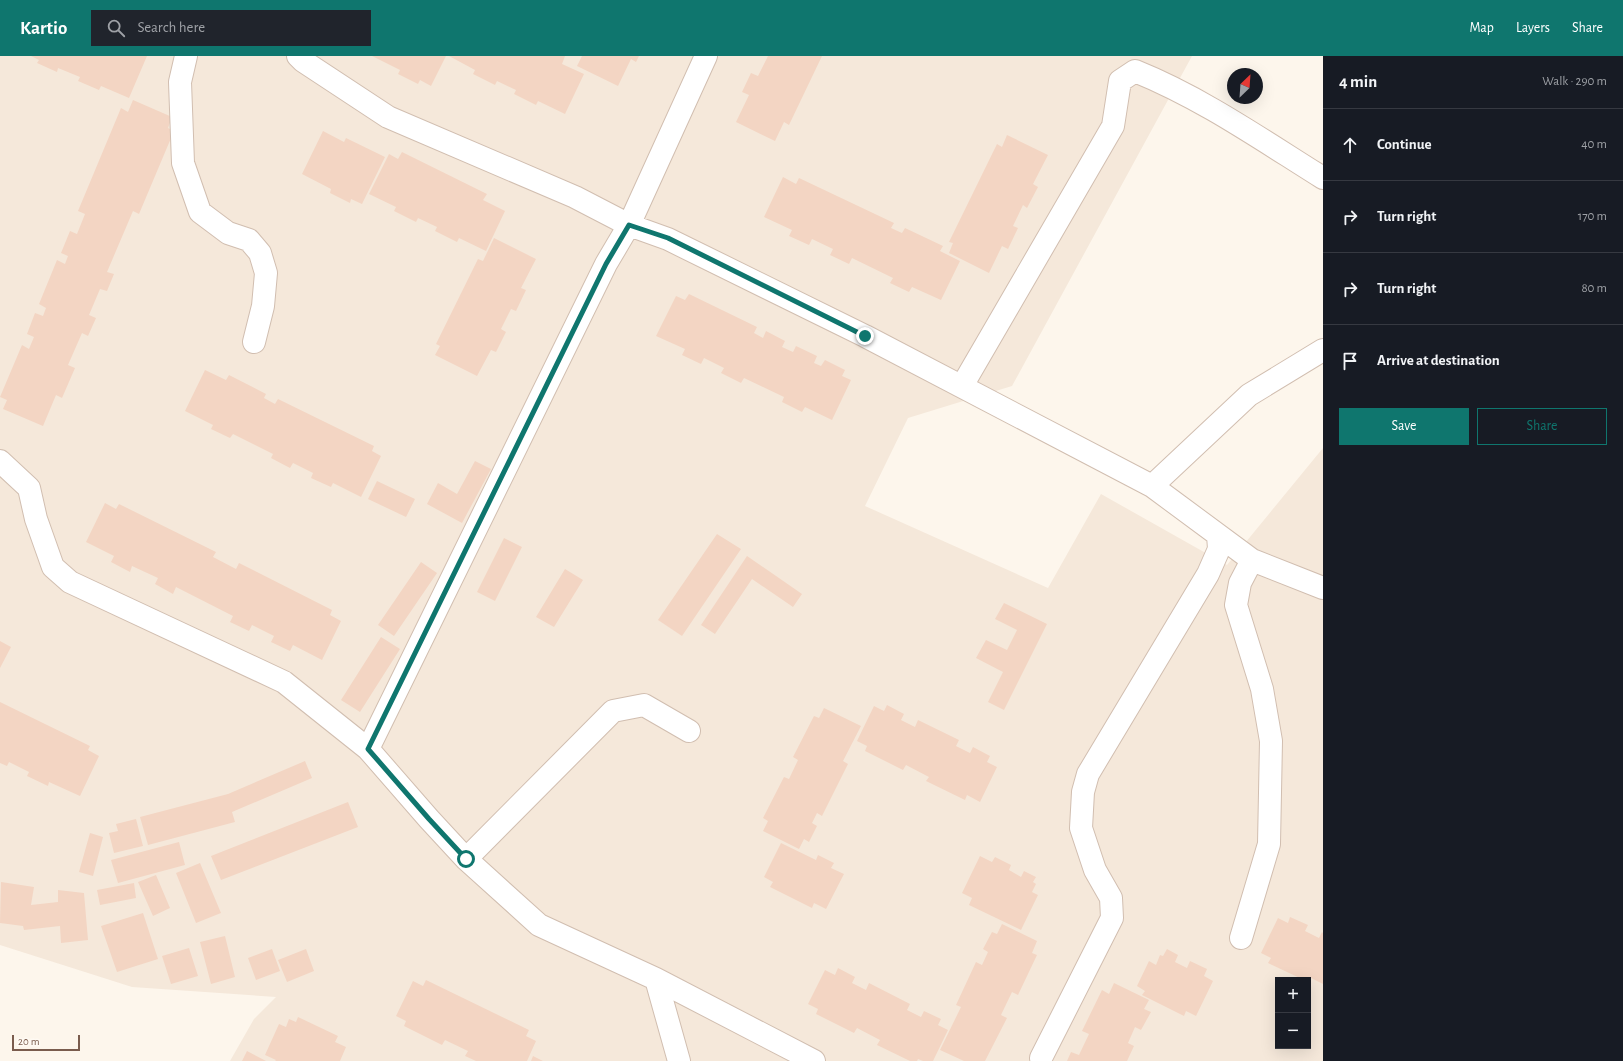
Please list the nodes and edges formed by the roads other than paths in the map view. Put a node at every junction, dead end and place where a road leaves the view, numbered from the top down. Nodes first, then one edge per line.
1 (186, 56) edge
2 (298, 56) edge
3 (706, 56) edge
4 (1323, 178) edge
5 (629, 225) junction
6 (254, 342) dead end
7 (1323, 350) edge
8 (962, 386) junction
9 (0, 461) edge
10 (1152, 486) junction
11 (1218, 535) junction
12 (1252, 560) junction
13 (1323, 588) edge
14 (689, 731) dead end
15 (368, 749) junction
16 (466, 859) junction
17 (1241, 938) dead end
18 (656, 979) junction
19 (1041, 1058) dead end
20 (679, 1061) edge
21 (814, 1061) edge

1 - 6 street
2 - 5 street
3 - 5 street
4 - 8 street
5 - 8 street
5 - 15 street
7 - 10 street
8 - 10 street
9 - 15 street
10 - 11 street
11 - 12 street
11 - 19 street
12 - 13 street
12 - 17 street
14 - 16 street
15 - 16 street
16 - 18 street
18 - 20 street
18 - 21 street

